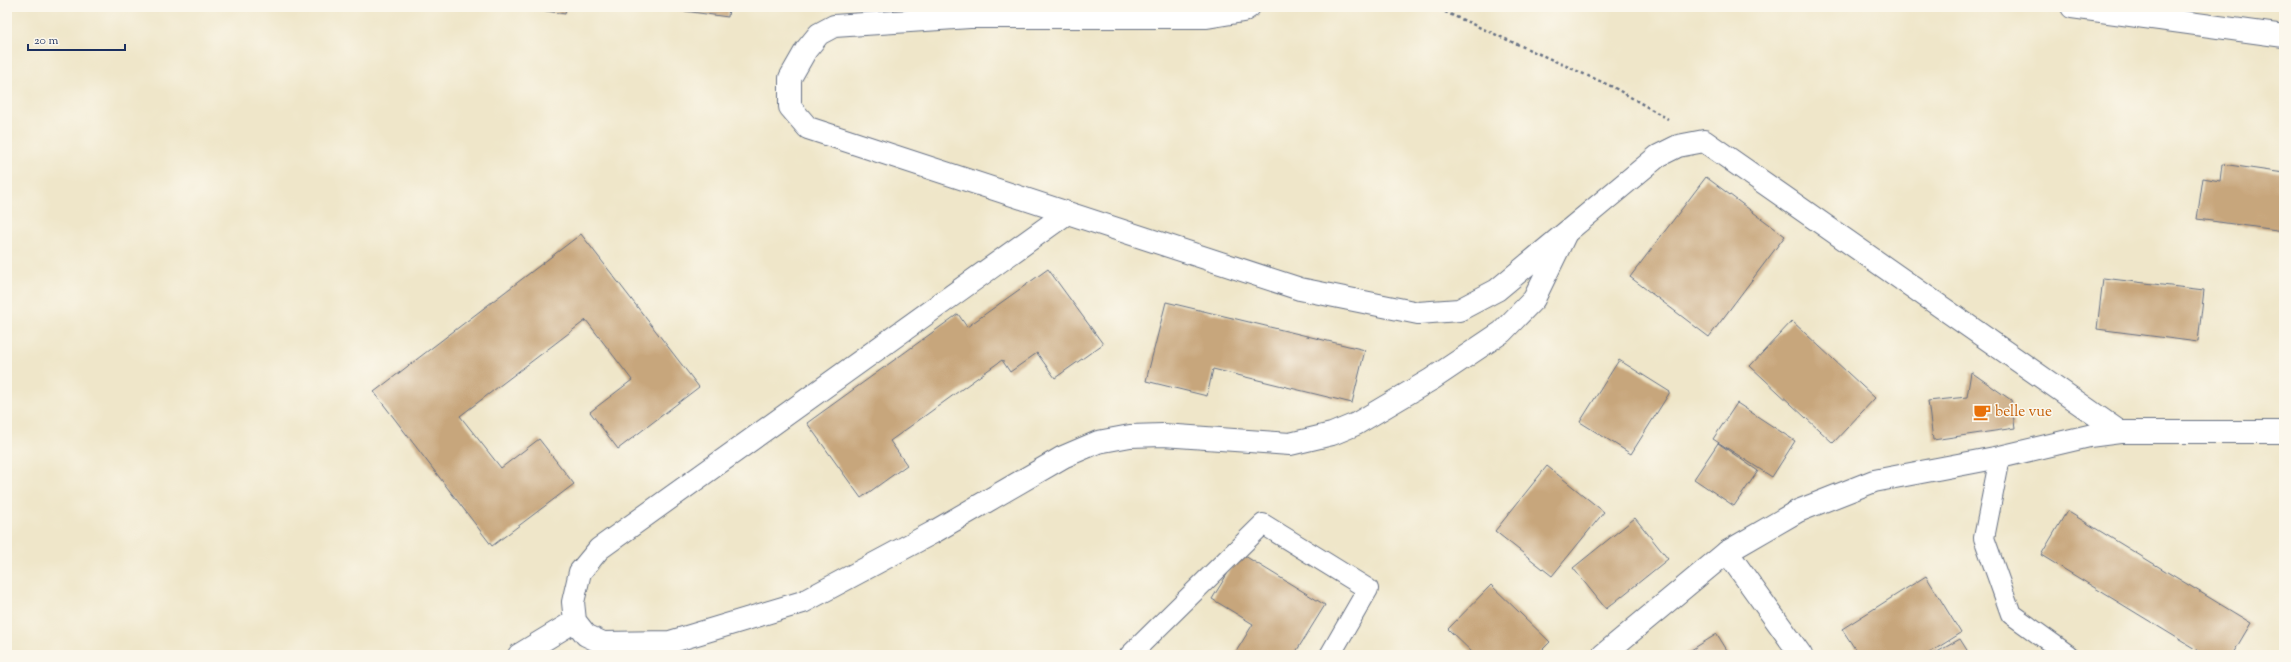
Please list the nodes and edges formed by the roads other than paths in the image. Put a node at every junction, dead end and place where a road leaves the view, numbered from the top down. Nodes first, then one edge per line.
1 (1249, 7) edge
2 (2072, 7) edge
3 (2284, 36) edge
4 (1067, 213) junction
5 (1565, 235) junction
6 (2120, 432) junction
7 (2284, 432) edge
8 (2000, 457) junction
9 (1727, 552) junction
10 (575, 621) junction
11 (519, 655) edge
12 (1130, 655) edge
13 (1330, 655) edge
14 (1603, 655) edge
15 (1801, 655) edge
16 (2068, 655) edge

1 - 4 street
2 - 3 street
4 - 5 street
4 - 10 street
5 - 6 street
5 - 10 street
6 - 7 street
6 - 8 street
8 - 9 street
8 - 16 lane
9 - 14 street
9 - 15 street
10 - 11 street
12 - 13 lane

